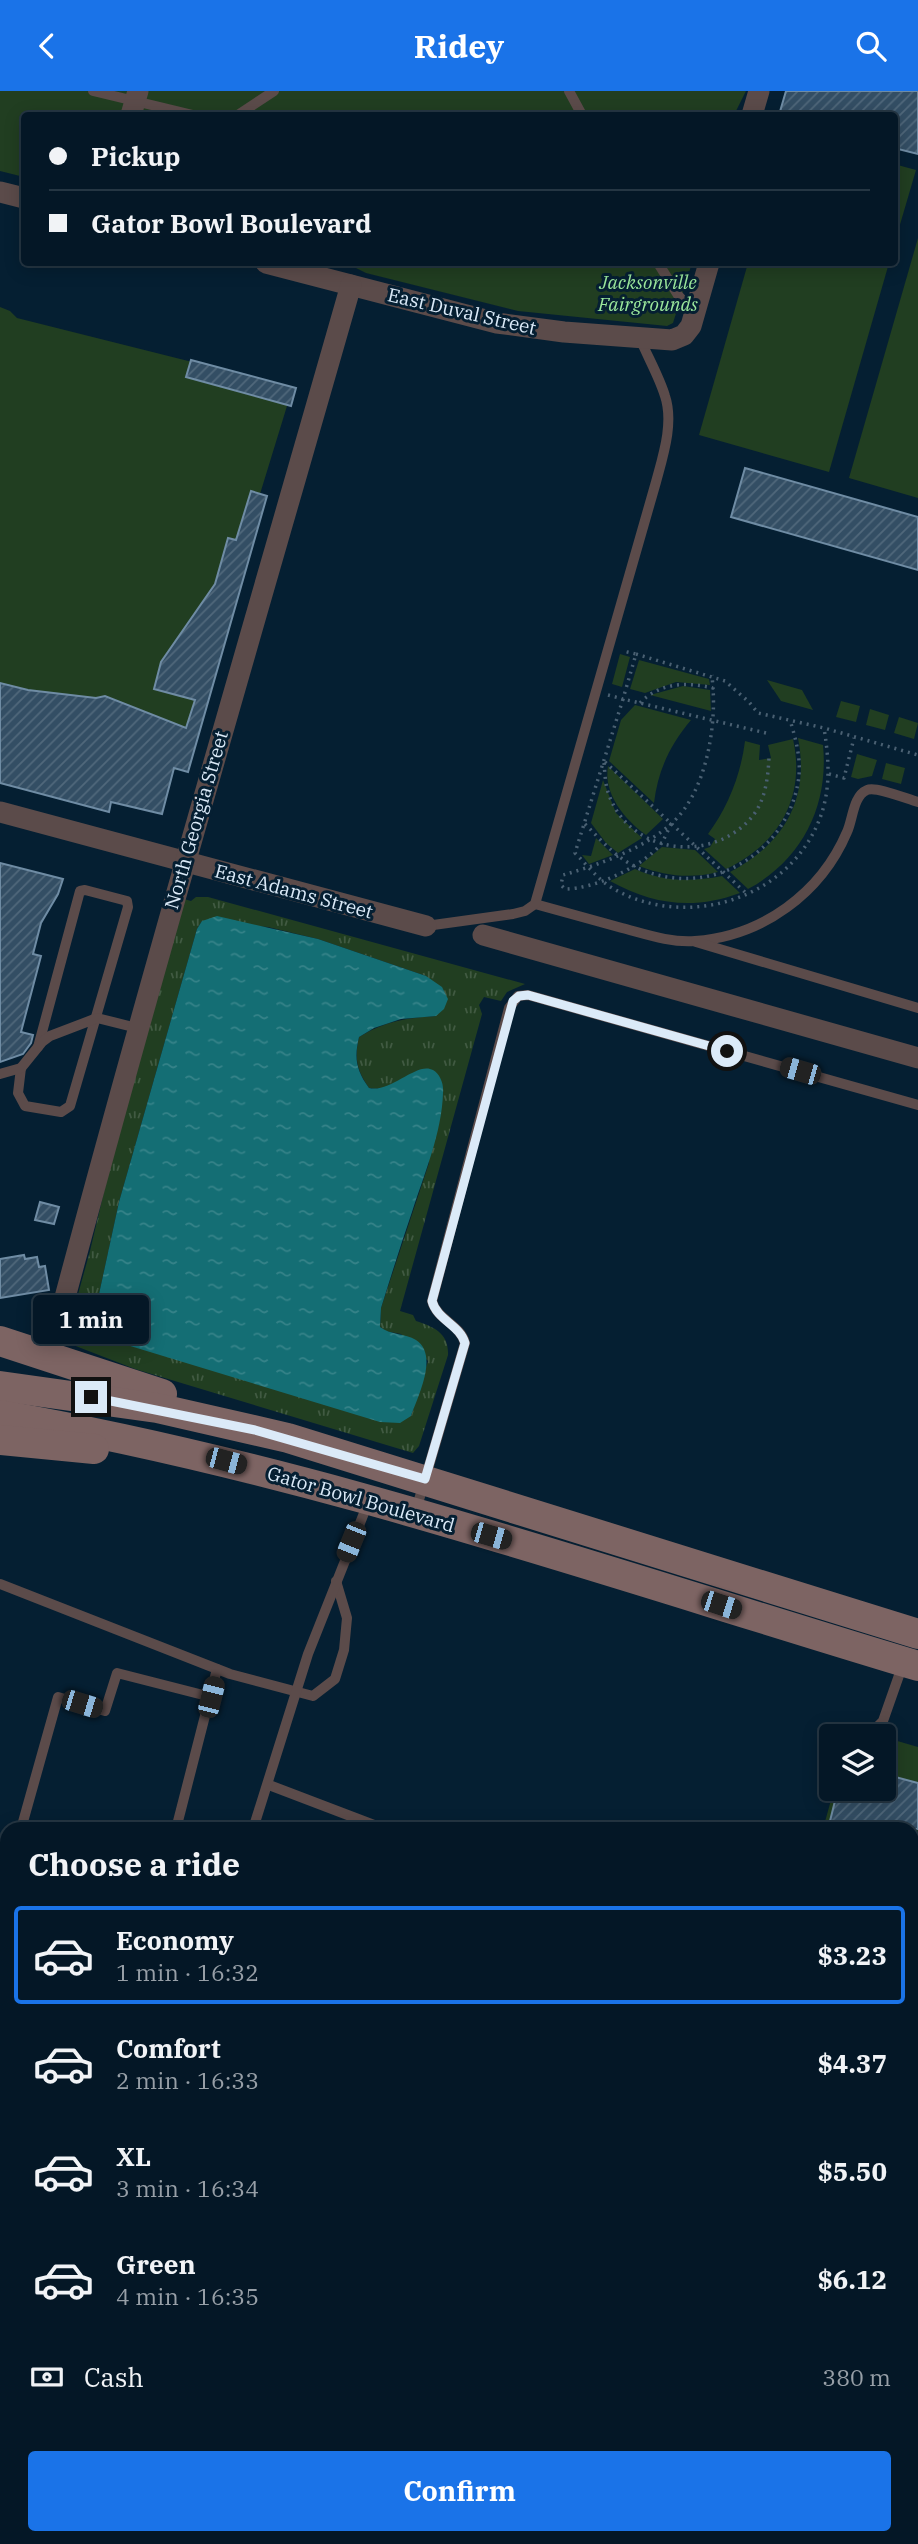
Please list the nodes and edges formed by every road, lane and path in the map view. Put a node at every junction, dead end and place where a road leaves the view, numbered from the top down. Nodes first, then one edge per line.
1 (93, 91) edge
2 (274, 91) edge
3 (569, 91) edge
4 (759, 91) edge
5 (134, 103) edge
6 (178, 112) edge
7 (242, 112) edge
8 (580, 112) edge
9 (753, 112) edge
10 (0, 192) edge
11 (21, 197) edge
12 (277, 266) edge
13 (660, 266) edge
14 (708, 266) edge
15 (351, 285) junction
16 (694, 313) junction
17 (639, 336) junction
18 (621, 650) dead end
19 (636, 654) junction
20 (712, 675) junction
21 (713, 688) junction
22 (608, 695) dead end
23 (623, 699) junction
24 (640, 703) junction
25 (790, 719) junction
26 (715, 721) junction
27 (824, 728) junction
28 (766, 733) dead end
29 (854, 738) junction
30 (918, 755) edge
31 (769, 757) dead end
32 (604, 761) junction
33 (829, 774) junction
34 (918, 802) edge
35 (0, 813) edge
36 (584, 823) junction
37 (671, 824) junction
38 (649, 838) junction
39 (661, 843) junction
40 (697, 848) junction
41 (618, 856) junction
42 (184, 862) junction
43 (633, 866) junction
44 (589, 867) junction
45 (723, 872) junction
46 (603, 881) junction
47 (747, 894) junction
48 (535, 904) junction
49 (426, 926) joint
50 (483, 935) dead end
51 (694, 941) junction
52 (918, 1007) edge
53 (97, 1018) junction
54 (137, 1028) junction
55 (38, 1047) junction
56 (918, 1058) edge
57 (22, 1068) junction
58 (0, 1074) edge
59 (918, 1105) edge
60 (0, 1341) edge
61 (46, 1355) junction
62 (0, 1367) edge
63 (0, 1386) edge
64 (0, 1415) edge
65 (288, 1438) junction
66 (0, 1440) edge
67 (226, 1461) junction
68 (425, 1479) junction
69 (369, 1501) junction
70 (415, 1514) junction
71 (336, 1581) junction
72 (0, 1584) edge
73 (914, 1646) edge
74 (217, 1669) junction
75 (295, 1692) junction
76 (211, 1697) junction
77 (880, 1724) edge
78 (269, 1785) junction
79 (23, 1822) edge
80 (178, 1822) edge
81 (256, 1822) edge
82 (366, 1822) edge

1 - 5 lane
2 - 7 lane
3 - 8 lane
4 - 9 street
5 - 6 lane
10 - 11 street
12 - 15 street, East Duval Street
13 - 16 lane
14 - 16 street
15 - 17 street, East Duval Street
15 - 42 street, North Georgia Street
16 - 17 street, East Duval Street
17 - 48 lane
18 - 19 path
19 - 20 path
19 - 23 path
20 - 21 path
20 - 25 path
21 - 24 path
21 - 26 path
22 - 23 path
23 - 24 path
23 - 32 path
24 - 26 path
25 - 27 path
25 - 45 path
26 - 28 path
26 - 37 path
27 - 29 path
27 - 33 path
29 - 30 path
29 - 33 path
31 - 40 path
32 - 36 path
32 - 37 path
32 - 38 path
33 - 47 path
34 - 51 lane
35 - 42 street, East Adams Street
36 - 41 path
36 - 44 path
37 - 38 path
37 - 39 path
37 - 40 path
38 - 39 path
38 - 41 path
39 - 40 path
39 - 43 path
40 - 45 path
41 - 43 path
41 - 44 path
42 - 49 street, East Adams Street
42 - 54 street, North Georgia Street
43 - 45 path
43 - 46 path
44 - 46 path
44 - 46 path
45 - 47 path
46 - 47 path
48 - 49 lane
48 - 51 lane
50 - 56 street
51 - 52 lane
53 - 54 lane
53 - 55 lane
53 - 55 lane
53 - 57 lane
54 - 61 street, North Georgia Street
55 - 57 lane
57 - 58 lane
59 - 68 lane
60 - 61 main road
61 - 62 main road
61 - 65 main road
63 - 65 main road, Gator Bowl Boulevard
64 - 67 main road, Gator Bowl Boulevard
65 - 68 main road, Gator Bowl Boulevard
66 - 67 main road
67 - 69 main road, Gator Bowl Boulevard
68 - 70 lane
68 - 73 main road, Gator Bowl Boulevard
69 - 70 main road, Gator Bowl Boulevard
69 - 71 lane
70 - 73 main road, Gator Bowl Boulevard
71 - 75 lane
71 - 75 lane
72 - 74 lane
73 - 77 lane
74 - 75 lane
74 - 76 lane
75 - 78 lane
76 - 79 lane
76 - 80 lane
78 - 81 lane
78 - 82 lane

